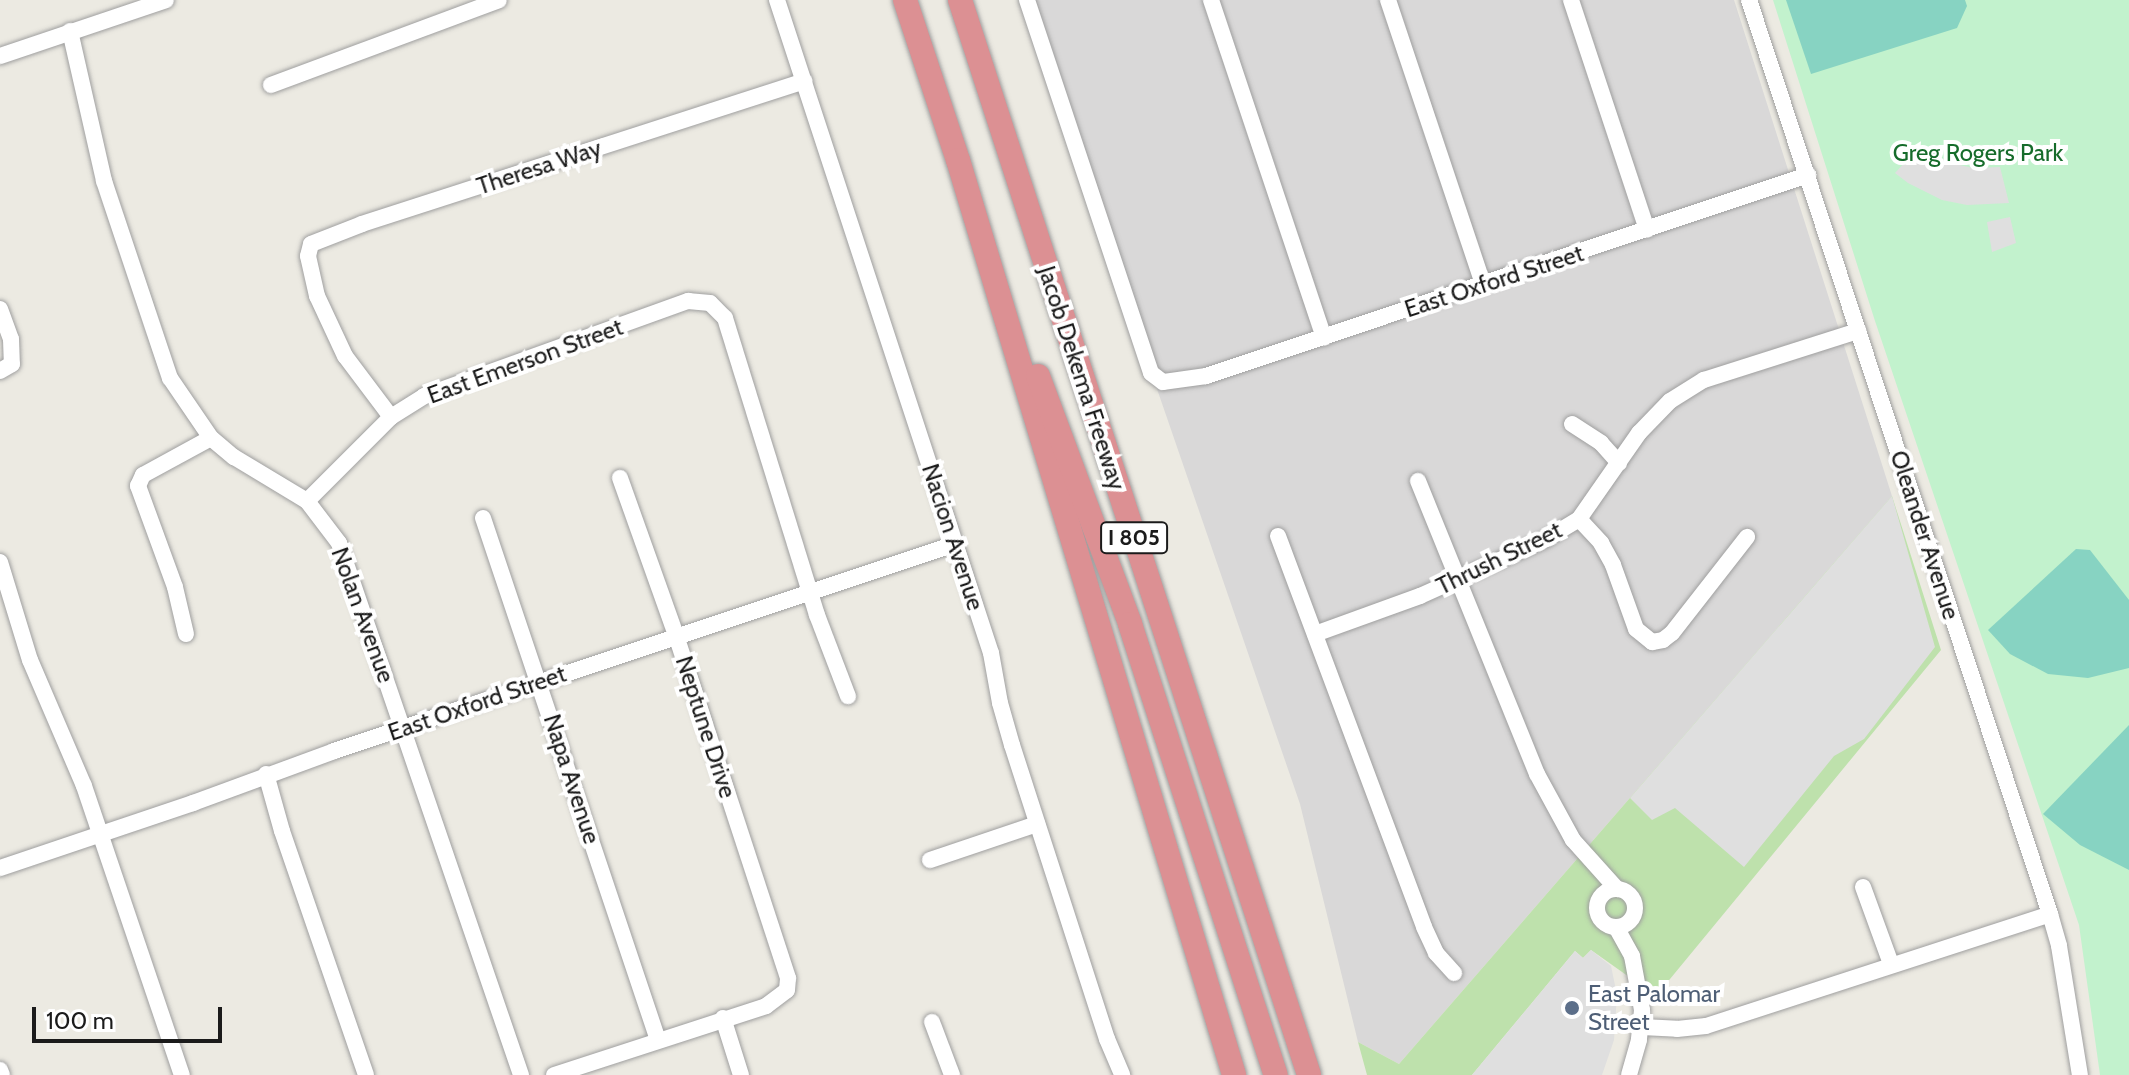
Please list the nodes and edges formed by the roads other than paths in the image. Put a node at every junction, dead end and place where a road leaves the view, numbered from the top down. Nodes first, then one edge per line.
1 (166, 0) edge
2 (499, 0) edge
3 (777, 0) edge
4 (905, 0) edge
5 (958, 0) edge
6 (1027, 0) edge
7 (1211, 0) edge
8 (1388, 0) edge
9 (1571, 0) edge
10 (1749, 0) edge
11 (70, 31) junction
12 (0, 56) edge
13 (804, 81) junction
14 (271, 85) dead end
15 (958, 160) junction
16 (1808, 175) junction
17 (1647, 230) junction
18 (1483, 284) junction
19 (0, 309) edge
20 (1858, 331) junction
21 (1324, 338) junction
22 (0, 371) edge
23 (391, 417) junction
24 (1572, 424) dead end
25 (211, 438) junction
26 (1619, 463) junction
27 (620, 478) dead end
28 (1418, 481) dead end
29 (307, 501) junction
30 (483, 518) dead end
31 (1579, 519) junction
32 (1278, 536) dead end
33 (1747, 537) dead end
34 (955, 544) junction
35 (0, 562) edge
36 (1457, 579) junction
37 (812, 593) junction
38 (186, 634) dead end
39 (1315, 634) junction
40 (677, 638) junction
41 (539, 681) junction
42 (848, 696) dead end
43 (403, 727) junction
44 (266, 774) junction
45 (1037, 824) junction
46 (100, 834) junction
47 (1580, 848) junction
48 (930, 860) dead end
49 (0, 868) edge
50 (1863, 887) dead end
51 (1617, 889) junction
52 (1600, 899) junction
53 (2050, 914) junction
54 (1633, 918) junction
55 (1616, 927) junction
56 (1632, 956) junction
57 (1891, 964) junction
58 (1454, 973) dead end
59 (723, 1018) junction
60 (932, 1022) dead end
61 (1642, 1027) junction
62 (1274, 1038) junction
63 (658, 1040) junction
64 (182, 1075) edge
65 (366, 1075) edge
66 (521, 1075) edge
67 (554, 1075) edge
68 (741, 1075) edge
69 (952, 1075) edge
70 (1122, 1075) edge
71 (1234, 1075) edge
72 (1276, 1075) edge
73 (1294, 1075) edge
74 (1309, 1075) edge
75 (1629, 1075) edge
76 (2080, 1075) edge

1 - 11 street
2 - 14 street
3 - 13 street, Nacion Avenue
4 - 15 highway, I 805
5 - 62 highway
5 - 74 highway, Jacob Dekema Freeway / I 805
6 - 21 street, East Oxford Street
7 - 21 street
8 - 18 street
9 - 17 street
10 - 16 street, Oleander Avenue
11 - 12 street
11 - 25 street, Nolan Avenue
13 - 23 street, Theresa Way
13 - 34 street, Nacion Avenue
15 - 62 highway
15 - 71 highway, I 805
16 - 17 street, East Oxford Street
16 - 20 street, Oleander Avenue
17 - 18 street, East Oxford Street
18 - 21 street, East Oxford Street
19 - 22 street
20 - 26 street, Thrush Street
20 - 53 street, Oleander Avenue
23 - 29 street, East Emerson Street
23 - 37 street, East Emerson Street
24 - 26 street
25 - 29 street, Nolan Avenue
25 - 38 street
26 - 31 street, Thrush Street
27 - 40 street, Neptune Drive
28 - 36 street
29 - 43 street, Nolan Avenue
30 - 41 street, Napa Avenue
31 - 33 street
31 - 36 street, Thrush Street
32 - 39 street
34 - 37 street, East Oxford Street
34 - 45 street, Nacion Avenue
35 - 46 street
36 - 39 street, Thrush Street
36 - 47 street
37 - 40 street, East Oxford Street
37 - 42 street
39 - 58 street
40 - 41 street, East Oxford Street
40 - 59 street, Neptune Drive
41 - 43 street, East Oxford Street
41 - 63 street, Napa Avenue
43 - 44 street, East Oxford Street
43 - 66 street, Nolan Avenue
44 - 46 street, East Oxford Street
44 - 65 street
45 - 48 street
45 - 70 street, Nacion Avenue
46 - 49 street, East Oxford Street
46 - 64 street
47 - 51 street
47 - 52 street
50 - 57 street
51 - 52 street
51 - 54 street
52 - 55 street
53 - 57 street
53 - 76 street, Oleander Avenue
54 - 55 street
54 - 56 street
55 - 56 street
56 - 61 street
57 - 61 street
59 - 63 street
59 - 68 street
60 - 69 street
61 - 75 street
62 - 72 highway
62 - 73 highway
63 - 67 street

